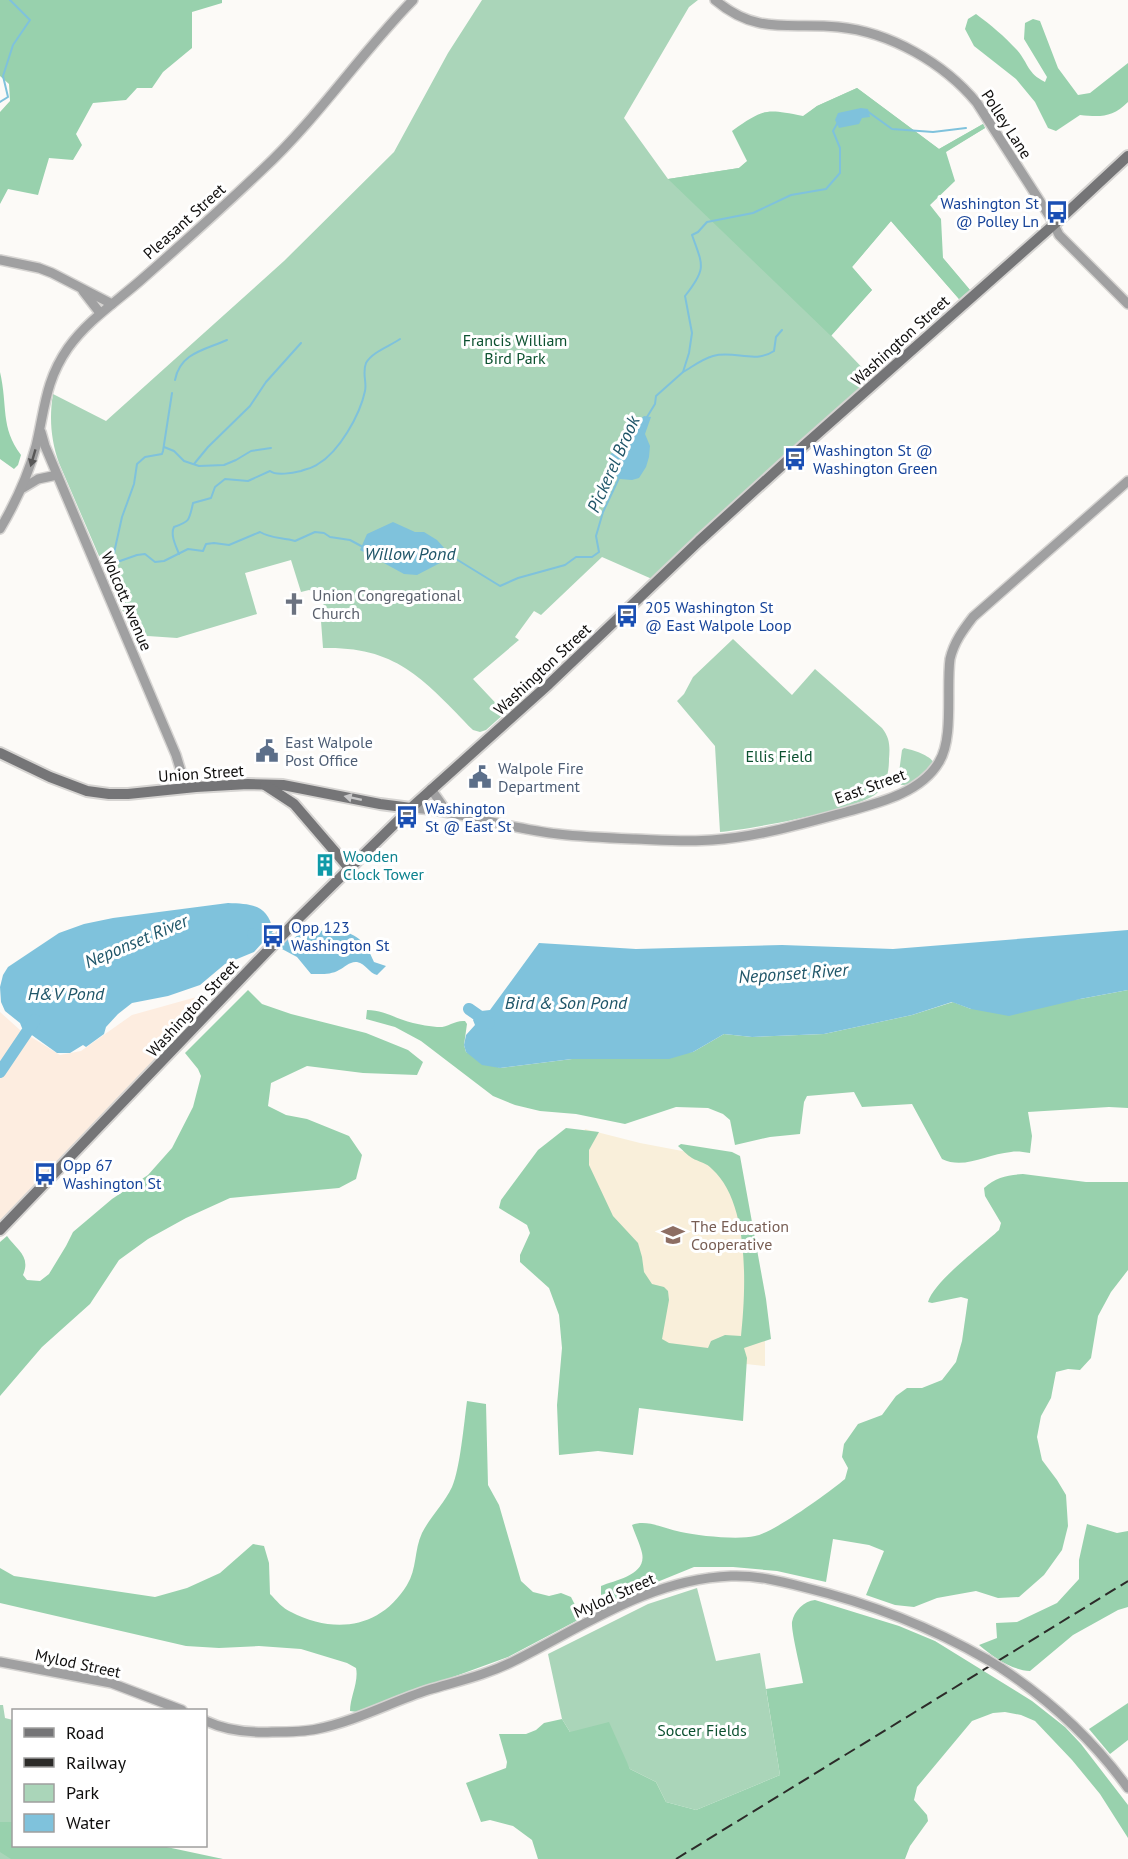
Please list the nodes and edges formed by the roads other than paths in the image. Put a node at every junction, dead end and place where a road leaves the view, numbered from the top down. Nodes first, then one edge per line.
1 (413, 0) edge
2 (716, 0) edge
3 (1128, 156) edge
4 (1053, 226) junction
5 (0, 260) edge
6 (82, 290) junction
7 (112, 304) junction
8 (1128, 304) edge
9 (100, 313) junction
10 (41, 427) junction
11 (57, 475) junction
12 (1128, 481) edge
13 (23, 488) junction
14 (0, 529) edge
15 (0, 753) edge
16 (264, 785) junction
17 (186, 788) junction
18 (431, 789) junction
19 (411, 807) junction
20 (447, 812) junction
21 (349, 868) junction
22 (0, 1230) edge
23 (0, 1662) edge
24 (179, 1709) edge
25 (207, 1721) edge
26 (1128, 1788) edge

1 - 7 street, Pleasant Street
2 - 4 street, Polley Lane
3 - 4 main road, Washington Street
4 - 8 street, Polley Lane
4 - 18 main road, Washington Street
5 - 6 street
6 - 7 street
6 - 9 street
7 - 9 street, Pleasant Street
9 - 10 street, Pleasant Street
10 - 11 street, Wolcott Avenue
10 -> 13 street, Pleasant Street
11 - 13 street
11 - 17 street, Wolcott Avenue
12 - 20 street, East Street
13 - 14 street, Pleasant Street
15 - 17 main road, Union Street
16 - 17 main road, Union Street
19 -> 16 main road, Union Street
16 - 21 main road
18 - 19 main road, Washington Street
18 - 20 street
19 - 20 street, East Street
19 - 21 main road, Washington Street
21 - 22 main road, Washington Street
23 - 24 street, Mylod Street
25 - 26 street, Mylod Street, bridge

